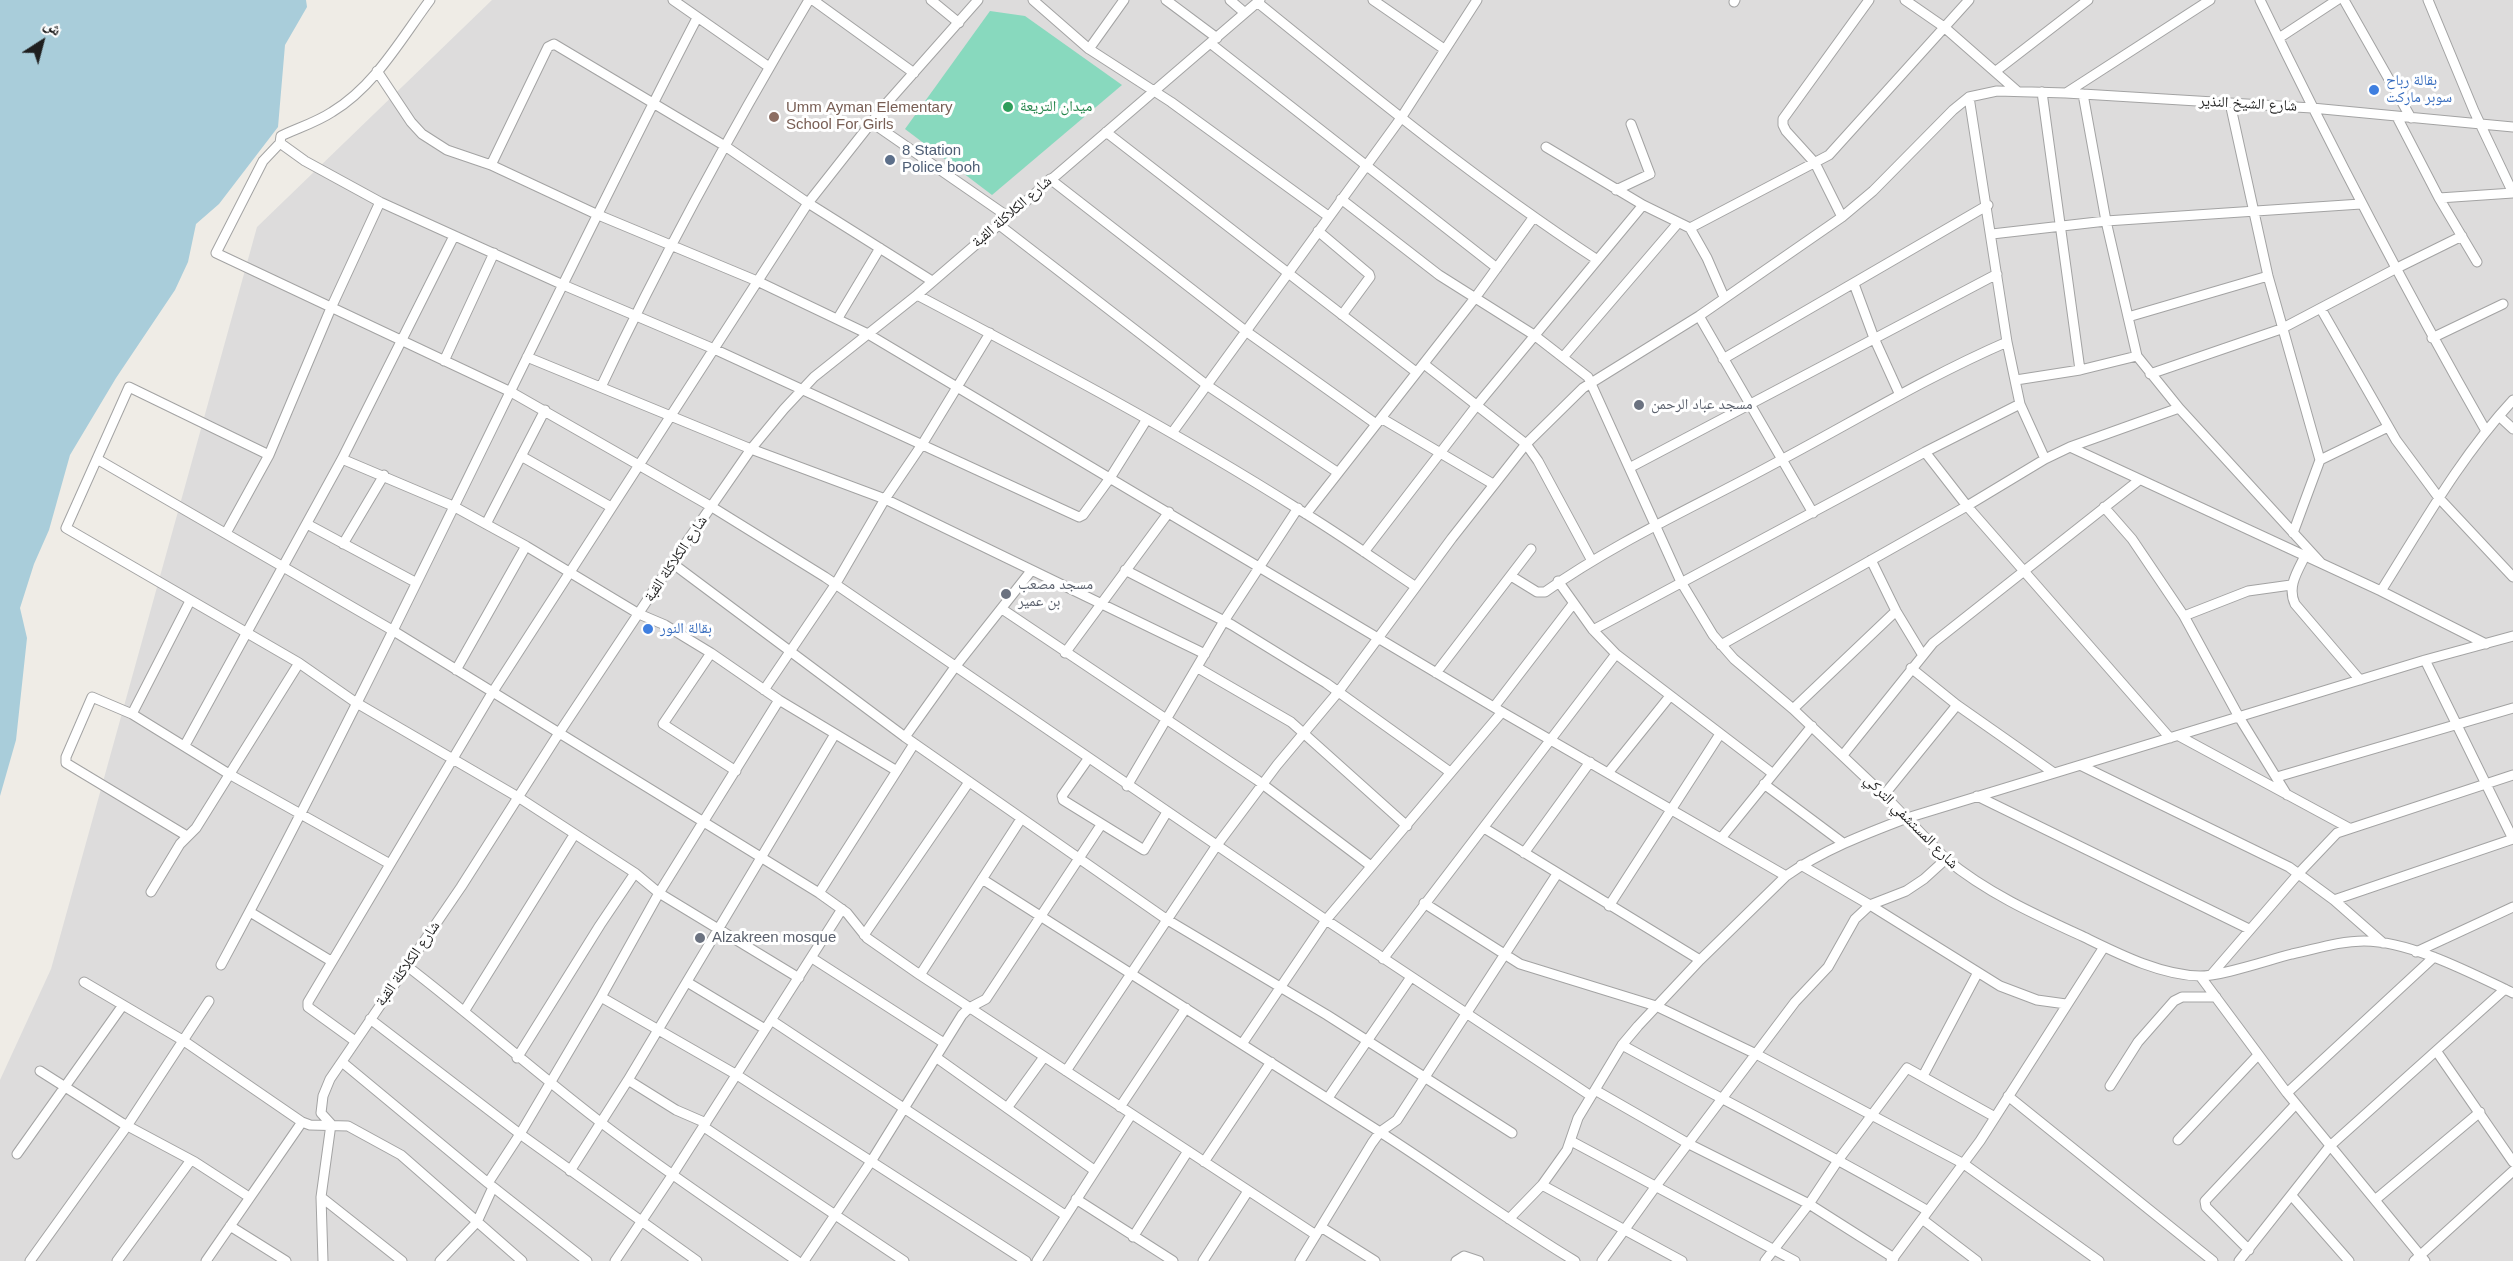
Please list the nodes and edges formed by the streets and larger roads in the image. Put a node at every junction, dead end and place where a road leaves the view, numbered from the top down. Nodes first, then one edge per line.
1 (430, 0) edge
2 (673, 0) edge
3 (811, 0) edge
4 (931, 0) edge
5 (978, 0) edge
6 (1033, 0) edge
7 (1125, 0) edge
8 (1166, 0) edge
9 (1230, 0) edge
10 (1373, 0) edge
11 (1869, 0) edge
12 (1905, 0) edge
13 (1969, 0) edge
14 (2088, 0) edge
15 (2210, 0) edge
16 (2260, 0) edge
17 (2337, 0) edge
18 (2344, 0) edge
19 (2428, 0) edge
20 (1259, 1) edge
21 (1475, 1) edge
22 (1245, 13) junction
23 (697, 18) junction
24 (958, 23) junction
25 (1944, 27) junction
26 (2279, 38) junction
27 (1213, 41) junction
28 (1444, 49) junction
29 (1089, 50) junction
30 (769, 67) junction
31 (377, 71) junction
32 (1996, 71) junction
33 (914, 73) junction
34 (1155, 91) junction
35 (2017, 91) junction
36 (2042, 92) junction
37 (2066, 93) junction
38 (2083, 94) junction
39 (1969, 98) junction
40 (653, 102) junction
41 (2230, 103) junction
42 (2312, 108) junction
43 (2397, 117) junction
44 (1401, 118) junction
45 (2411, 118) junction
46 (871, 122) junction
47 (1631, 124) dead end
48 (2481, 124) junction
49 (2513, 127) edge
50 (1106, 132) junction
51 (280, 142) junction
52 (725, 146) junction
53 (1546, 147) dead end
54 (1815, 163) junction
55 (492, 165) junction
56 (1366, 165) junction
57 (1050, 179) junction
58 (1616, 190) junction
59 (2513, 193) edge
60 (2439, 198) junction
61 (1341, 199) junction
62 (380, 201) junction
63 (808, 203) junction
64 (2361, 204) junction
65 (1988, 205) junction
66 (1643, 206) junction
67 (2253, 211) junction
68 (596, 214) junction
69 (1007, 216) junction
70 (1328, 216) junction
71 (1842, 217) junction
72 (1533, 218) junction
73 (2106, 220) junction
74 (1678, 223) junction
75 (998, 224) junction
76 (2060, 225) junction
77 (1690, 228) junction
78 (1318, 231) junction
79 (1992, 234) junction
80 (454, 236) junction
81 (2462, 237) junction
82 (673, 246) junction
83 (880, 248) junction
84 (494, 253) junction
85 (1596, 259) junction
86 (2477, 262) dead end
87 (1497, 268) junction
88 (2395, 268) junction
89 (1287, 273) junction
90 (1997, 274) junction
91 (2268, 276) junction
92 (757, 281) junction
93 (932, 281) junction
94 (561, 284) junction
95 (1854, 284) junction
96 (917, 295) junction
97 (1725, 297) junction
98 (1475, 298) junction
99 (2503, 304) dead end
100 (331, 308) junction
101 (2321, 309) junction
102 (635, 315) junction
103 (1342, 315) junction
104 (1699, 316) junction
105 (2128, 317) junction
106 (838, 318) junction
107 (2281, 329) junction
108 (1247, 332) junction
109 (990, 333) junction
110 (868, 334) junction
111 (1534, 335) junction
112 (1874, 338) junction
113 (2432, 338) junction
114 (401, 341) junction
115 (2007, 342) junction
116 (714, 349) junction
117 (2137, 356) junction
118 (527, 357) junction
119 (1564, 357) junction
120 (1723, 359) junction
121 (444, 361) junction
122 (1424, 364) junction
123 (2080, 370) junction
124 (1416, 372) junction
125 (2150, 374) junction
126 (2016, 380) junction
127 (1593, 383) junction
128 (1208, 386) junction
129 (601, 387) junction
130 (958, 388) junction
131 (801, 389) junction
132 (511, 392) junction
133 (1899, 393) junction
134 (2513, 400) edge
135 (2020, 404) junction
136 (1477, 405) junction
137 (1750, 405) junction
138 (2179, 408) junction
139 (545, 410) junction
140 (672, 416) junction
141 (2499, 416) junction
142 (1147, 419) junction
143 (1379, 421) junction
144 (2388, 427) junction
145 (2513, 429) edge
146 (2486, 431) junction
147 (1172, 433) junction
148 (923, 443) junction
149 (1526, 444) junction
150 (2070, 447) junction
151 (751, 449) junction
152 (1440, 452) junction
153 (1925, 452) junction
154 (269, 455) junction
155 (521, 456) junction
156 (97, 459) junction
157 (342, 459) junction
158 (1783, 459) junction
159 (2045, 459) junction
160 (2320, 460) junction
161 (641, 464) junction
162 (1631, 467) junction
163 (1337, 472) junction
164 (384, 475) junction
165 (1110, 478) junction
166 (2138, 481) junction
167 (1493, 484) junction
168 (2439, 498) junction
169 (885, 499) junction
170 (453, 506) junction
171 (1967, 506) junction
172 (610, 507) junction
173 (712, 507) junction
174 (2104, 507) junction
175 (1302, 511) junction
176 (1169, 512) junction
177 (1813, 513) junction
178 (306, 524) junction
179 (486, 524) junction
180 (1656, 527) junction
181 (226, 533) junction
182 (2293, 533) junction
183 (343, 544) junction
184 (526, 546) junction
185 (1531, 549) dead end
186 (1364, 552) junction
187 (2305, 556) junction
188 (1871, 560) junction
189 (1592, 561) junction
190 (672, 563) junction
191 (2321, 563) junction
192 (1260, 566) junction
193 (282, 568) junction
194 (1125, 570) junction
195 (1031, 571) junction
196 (570, 572) junction
197 (2024, 572) junction
198 (2511, 572) edge
199 (1510, 576) junction
200 (1558, 581) junction
201 (416, 582) junction
202 (1681, 582) junction
203 (835, 585) junction
204 (2291, 585) junction
205 (1416, 587) junction
206 (2380, 591) junction
207 (190, 601) junction
208 (1100, 604) junction
209 (1573, 604) junction
210 (1002, 609) junction
211 (1896, 611) junction
212 (639, 614) junction
213 (2184, 616) junction
214 (1224, 621) junction
215 (392, 630) junction
216 (1593, 630) junction
217 (247, 632) junction
218 (2513, 636) edge
219 (1378, 639) junction
220 (2486, 644) junction
221 (1721, 645) junction
222 (789, 652) junction
223 (711, 653) junction
224 (1065, 653) junction
225 (1205, 654) junction
226 (1616, 654) junction
227 (1922, 654) junction
228 (2425, 660) junction
229 (299, 663) junction
230 (955, 667) junction
231 (1198, 668) junction
232 (1911, 669) junction
233 (456, 670) junction
234 (1436, 672) junction
235 (2360, 680) junction
236 (764, 690) junction
237 (1339, 692) junction
238 (492, 693) junction
239 (1670, 696) junction
240 (778, 700) junction
241 (355, 702) junction
242 (1957, 705) junction
243 (2513, 708) edge
244 (1498, 709) junction
245 (1793, 709) junction
246 (132, 714) junction
247 (2239, 717) junction
248 (1168, 721) junction
249 (2456, 725) junction
250 (1812, 726) junction
251 (559, 733) junction
252 (835, 734) junction
253 (1304, 734) junction
254 (1720, 734) junction
255 (905, 737) junction
256 (2175, 737) junction
257 (1552, 739) junction
258 (914, 744) junction
259 (185, 746) junction
260 (1843, 755) junction
261 (452, 757) junction
262 (1088, 759) junction
263 (1590, 762) junction
264 (2082, 766) junction
265 (736, 771) junction
266 (897, 771) junction
267 (1450, 772) junction
268 (1608, 773) junction
269 (1772, 773) junction
270 (2054, 773) junction
271 (229, 774) junction
272 (2513, 775) edge
273 (2277, 777) junction
274 (969, 782) junction
275 (1264, 784) junction
276 (1764, 784) junction
277 (2485, 784) junction
278 (1127, 786) junction
279 (1884, 795) junction
280 (2288, 795) junction
281 (1977, 796) junction
282 (518, 797) junction
283 (1671, 809) junction
284 (1167, 812) junction
285 (301, 813) junction
286 (1907, 818) junction
287 (1021, 819) junction
288 (703, 820) junction
289 (1101, 825) junction
290 (1407, 826) junction
291 (1484, 828) junction
292 (2349, 828) junction
293 (574, 835) junction
294 (187, 836) junction
295 (1722, 837) junction
296 (2513, 839) edge
297 (1844, 843) junction
298 (1217, 845) junction
299 (1524, 853) junction
300 (762, 858) junction
301 (1078, 859) junction
302 (1946, 860) junction
303 (390, 864) junction
304 (1802, 865) junction
305 (1371, 866) junction
306 (635, 873) junction
307 (1557, 873) junction
308 (2298, 873) junction
309 (1786, 876) junction
310 (982, 879) junction
311 (151, 892) dead end
312 (659, 893) junction
313 (819, 893) junction
314 (2334, 900) junction
315 (1424, 903) junction
316 (1870, 905) junction
317 (1609, 906) junction
318 (2513, 907) edge
319 (842, 909) junction
320 (250, 912) junction
321 (1040, 916) junction
322 (1166, 919) junction
323 (1326, 920) junction
324 (719, 929) junction
325 (2249, 929) junction
326 (864, 935) junction
327 (2383, 943) junction
328 (2104, 946) junction
329 (2416, 952) junction
330 (1503, 955) junction
331 (812, 957) junction
332 (2434, 957) junction
333 (1383, 959) junction
334 (1700, 960) junction
335 (331, 961) junction
336 (221, 965) dead end
337 (407, 966) junction
338 (1131, 973) junction
339 (1977, 974) junction
340 (920, 975) junction
341 (2211, 975) junction
342 (2200, 976) junction
343 (1411, 977) junction
344 (799, 978) junction
345 (84, 982) dead end
346 (687, 982) junction
347 (1282, 987) junction
348 (2509, 991) edge
349 (601, 997) junction
350 (2216, 997) junction
351 (209, 1001) dead end
352 (2066, 1004) junction
353 (123, 1005) junction
354 (1656, 1006) junction
355 (969, 1008) junction
356 (1186, 1008) junction
357 (465, 1010) junction
358 (1466, 1013) junction
359 (370, 1019) junction
360 (768, 1025) junction
361 (658, 1029) junction
362 (1368, 1040) junction
363 (184, 1041) junction
364 (355, 1041) junction
365 (944, 1043) junction
366 (1242, 1044) junction
367 (1622, 1045) junction
368 (2436, 1052) junction
369 (1756, 1054) junction
370 (2258, 1055) junction
371 (1044, 1057) junction
372 (518, 1058) junction
373 (937, 1058) junction
374 (342, 1062) junction
375 (1271, 1062) junction
376 (40, 1071) dead end
377 (1066, 1071) junction
378 (737, 1075) junction
379 (1923, 1076) junction
380 (1424, 1078) junction
381 (628, 1080) junction
382 (550, 1083) junction
383 (2110, 1086) dead end
384 (65, 1087) junction
385 (1593, 1093) junction
386 (2287, 1093) junction
387 (2008, 1096) junction
388 (1328, 1098) junction
389 (1721, 1100) junction
390 (2296, 1104) junction
391 (1120, 1107) junction
392 (905, 1108) junction
393 (1007, 1108) junction
394 (2480, 1112) junction
395 (1131, 1115) junction
396 (1871, 1115) junction
397 (1995, 1117) junction
398 (302, 1122) junction
399 (601, 1123) junction
400 (330, 1124) junction
401 (705, 1125) junction
402 (127, 1126) junction
403 (1380, 1132) junction
404 (1512, 1133) dead end
405 (520, 1134) junction
406 (2178, 1140) dead end
407 (1571, 1141) junction
408 (1689, 1144) junction
409 (2330, 1146) junction
410 (1188, 1152) junction
411 (17, 1154) dead end
412 (1839, 1159) junction
413 (191, 1160) junction
414 (872, 1160) junction
415 (1203, 1162) junction
416 (2513, 1162) edge
417 (1964, 1164) junction
418 (1094, 1170) junction
419 (570, 1171) junction
420 (2513, 1171) edge
421 (674, 1174) junction
422 (490, 1185) junction
423 (1542, 1185) junction
424 (1656, 1186) junction
425 (1248, 1191) junction
426 (2292, 1196) junction
427 (249, 1197) junction
428 (321, 1197) junction
429 (1076, 1199) junction
430 (2375, 1200) junction
431 (1809, 1204) junction
432 (1928, 1211) junction
433 (836, 1215) junction
434 (1065, 1215) junction
435 (1509, 1219) junction
436 (1922, 1219) junction
437 (642, 1221) junction
438 (477, 1222) junction
439 (230, 1226) junction
440 (1623, 1230) junction
441 (1318, 1231) junction
442 (1133, 1237) junction
443 (1774, 1250) junction
444 (2249, 1250) junction
445 (1893, 1259) edge
446 (2420, 1259) edge
447 (1303, 1260) edge
448 (30, 1261) edge
449 (117, 1261) edge
450 (206, 1261) edge
451 (286, 1261) edge
452 (323, 1261) edge
453 (402, 1261) edge
454 (440, 1261) edge
455 (522, 1261) edge
456 (587, 1261) edge
457 (615, 1261) edge
458 (697, 1261) edge
459 (797, 1261) edge
460 (804, 1261) edge
461 (904, 1261) edge
462 (1026, 1261) edge
463 (1037, 1261) edge
464 (1173, 1261) edge
465 (1203, 1261) edge
466 (1375, 1261) edge
467 (1456, 1261) edge
468 (1479, 1261) edge
469 (1575, 1261) edge
470 (1602, 1261) edge
471 (1682, 1261) edge
472 (1765, 1261) edge
473 (1795, 1261) edge
474 (1977, 1261) edge
475 (2100, 1261) edge
476 (2213, 1261) edge
477 (2239, 1261) edge
478 (2349, 1261) edge

1 - 31 street
2 - 23 street
3 - 30 street
3 - 33 street
4 - 24 street
5 - 24 street
6 - 29 street
7 - 29 street
8 - 27 street
9 - 22 street
10 - 28 street
11 - 54 street
12 - 25 street
13 - 25 street
14 - 32 street
15 - 37 street
16 - 26 street
17 - 26 street
18 - 45 street
19 - 48 street
20 - 22 street, شارع الكلاكلة القبة
20 - 44 street
21 - 28 street
22 - 27 street, شارع الكلاكلة القبة
23 - 30 street
23 - 40 street
24 - 33 street
25 - 32 street
25 - 54 street
26 - 42 street
27 - 34 street, شارع الكلاكلة القبة
27 - 56 street
28 - 44 street
29 - 34 street
30 - 52 street
31 - 51 street
31 - 55 street
32 - 35 street
33 - 46 street
34 - 50 street, شارع الكلاكلة القبة
34 - 70 street
35 - 36 street, شارع الشيخ النذير
35 - 39 street, شارع الشيخ النذير
36 - 37 street, شارع الشيخ النذير
36 - 76 street
37 - 38 street, شارع الشيخ النذير
38 - 41 street, شارع الشيخ النذير
38 - 73 street
39 - 65 street
39 - 71 street
40 - 52 street
40 - 55 street
40 - 68 street
41 - 42 street, شارع الشيخ النذير
41 - 67 street
42 - 43 street, شارع الشيخ النذير
42 - 64 street
43 - 45 street, شارع الشيخ النذير
43 - 60 street
44 - 56 street
44 - 72 street
45 - 48 street, شارع الشيخ النذير
46 - 63 street
46 - 69 street
47 - 58 street
48 - 49 street, شارع الشيخ النذير
48 - 59 street
50 - 57 street, شارع الكلاكلة القبة
50 - 89 street
51 - 62 street
51 - 100 street
52 - 63 street
52 - 82 street
53 - 58 street
54 - 71 street
54 - 77 street
55 - 68 street
56 - 61 street
56 - 87 street
57 - 69 street, شارع الكلاكلة القبة
57 - 108 street
58 - 66 street
59 - 60 street
60 - 81 street
61 - 70 street
61 - 98 street
62 - 80 street
62 - 100 street
63 - 83 street
63 - 92 street
64 - 67 street
64 - 88 street
65 - 79 street
65 - 95 street
66 - 74 street
66 - 85 street
67 - 73 street
67 - 91 street
68 - 82 street
68 - 94 street
69 - 75 street, شارع الكلاكلة القبة
70 - 78 street
71 - 97 street
72 - 85 street
72 - 87 street
73 - 76 street
73 - 105 street
74 - 77 street
74 - 119 street
75 - 93 street, شارع الكلاكلة القبة
75 - 128 street
76 - 79 street
76 - 123 street
77 - 97 street
78 - 89 street
78 - 103 street
79 - 90 street
80 - 84 street
80 - 114 street
81 - 86 street
81 - 88 street
82 - 92 street
82 - 102 street
83 - 93 street
83 - 106 street
84 - 94 street
84 - 121 street
85 - 111 street
87 - 98 street
88 - 101 street
88 - 113 street
89 - 103 street
89 - 108 street
90 - 112 street
90 - 115 street
91 - 105 street
91 - 107 street
92 - 106 street
92 - 116 street
93 - 96 street, شارع الكلاكلة القبة
94 - 102 street
94 - 118 street
95 - 112 street
95 - 120 street
96 - 109 street
96 - 110 street, شارع الكلاكلة القبة
97 - 104 street
98 - 111 street
98 - 122 street
99 - 113 street
100 - 114 street
100 - 154 street
101 - 107 street
101 - 144 street
102 - 116 street
102 - 129 street
103 - 124 street
104 - 120 street
104 - 127 street
105 - 117 street
106 - 110 street
107 - 125 street
107 - 160 street
108 - 128 street
108 - 143 street
109 - 130 street
109 - 142 street
110 - 130 street
110 - 131 street, شارع الكلاكلة القبة
111 - 119 street
111 - 136 street
112 - 133 street
112 - 137 street
113 - 146 street
114 - 121 street
114 - 157 street
115 - 126 street
115 - 133 street
116 - 131 street
116 - 140 street
117 - 123 street
117 - 125 street
118 - 129 street
118 - 132 street
119 - 127 street
120 - 137 street
121 - 132 street
122 - 124 street
122 - 136 street
123 - 126 street
124 - 143 street
125 - 138 street
126 - 135 street
127 - 149 street
127 - 162 street, شارع المستشفي التركي
128 - 147 street
128 - 163 street
129 - 140 street
130 - 148 street
130 - 165 street
131 - 148 street
131 - 151 street, شارع الكلاكلة القبة
132 - 139 street
132 - 170 street
133 - 158 street
134 - 141 street
135 - 153 street
135 - 159 street
136 - 149 street
136 - 152 street
137 - 158 street
137 - 162 street
138 - 150 street
138 - 182 street
139 - 155 street
139 - 161 street
140 - 151 street
140 - 161 street
141 - 145 street
141 - 146 street
142 - 147 street
142 - 165 street
143 - 152 street
143 - 163 street
144 - 160 street
144 - 168 street
146 - 168 street
147 - 175 street
148 - 165 street
148 - 169 street
149 - 167 street
149 - 189 street
150 - 159 street
150 - 166 street
151 - 169 street
151 - 173 street, شارع الكلاكلة القبة
152 - 167 street
152 - 186 street
153 - 171 street
153 - 177 street
154 - 156 street
154 - 181 street
155 - 172 street
155 - 179 street
156 - 181 street
156 - 207 street
157 - 164 street
157 - 178 street
158 - 177 street
158 - 180 street
159 - 171 street
160 - 182 street
161 - 172 street
161 - 173 street
162 - 180 street, شارع المستشفي التركي
163 - 175 street
164 - 170 street
164 - 183 street
165 - 176 street
166 - 174 street
166 - 187 street
167 - 205 street
168 - 198 street
168 - 206 street
169 - 195 street
169 - 203 street
170 - 179 street
170 - 201 street
171 - 188 street
171 - 197 street
172 - 196 street
173 - 190 street, شارع الكلاكلة القبة
173 - 203 street
174 - 197 street
174 - 213 street
175 - 186 street
175 - 192 street
176 - 192 street
176 - 194 street
177 - 202 street
178 - 183 street
178 - 193 street
179 - 184 street
180 - 189 street
180 - 202 street, شارع المستشفي التركي
181 - 193 street
182 - 191 street
183 - 201 street
184 - 196 street
184 - 233 street
185 - 199 street
186 - 205 street
187 - 191 street
187 - 204 street
188 - 211 street
188 - 221 street
189 - 200 street
190 - 212 street, شارع الكلاكلة القبة
190 - 222 street
191 - 206 street
192 - 214 street
192 - 219 street
193 - 215 street
193 - 217 street
194 - 208 street
194 - 214 street
195 - 208 street
195 - 210 street
196 - 212 street
196 - 238 street
197 - 227 street
197 - 256 street
199 - 200 street
199 - 234 street
200 - 209 street
201 - 215 street
202 - 216 street
202 - 221 street, شارع المستشفي التركي
203 - 222 street
203 - 230 street
204 - 213 street
204 - 235 street
205 - 219 street
206 - 220 street
207 - 217 street
207 - 246 street
208 - 224 street
208 - 225 street
209 - 216 street
209 - 244 street
210 - 224 street
210 - 230 street
211 - 227 street
211 - 245 street
212 - 223 street
212 - 251 street, شارع الكلاكلة القبة
213 - 247 street
214 - 225 street
214 - 237 street
215 - 233 street
215 - 241 street
216 - 226 street
217 - 229 street
217 - 259 street
218 - 220 street
219 - 234 street
219 - 237 street
220 - 228 street
221 - 245 street, شارع المستشفي التركي
222 - 236 street
222 - 255 street
223 - 236 street
223 - 265 street
224 - 248 street
225 - 231 street
226 - 239 street
226 - 257 street
227 - 232 street
228 - 235 street
228 - 249 street
229 - 241 street
229 - 271 street
230 - 255 street
230 - 262 street
231 - 248 street
231 - 253 street
232 - 242 street
232 - 260 street
233 - 238 street
234 - 244 street
235 - 247 street
236 - 240 street
237 - 253 street
237 - 267 street
238 - 251 street
238 - 261 street
239 - 254 street
239 - 268 street
240 - 252 street
240 - 265 street
241 - 261 street
241 - 285 street
242 - 270 street
242 - 279 street
243 - 249 street
244 - 257 street
244 - 267 street
245 - 250 street, شارع المستشفي التركي
246 - 259 street
246 - 294 street
247 - 256 street
247 - 273 street
248 - 275 street
248 - 278 street
249 - 273 street
249 - 277 street
250 - 260 street, شارع المستشفي التركي
250 - 269 street
251 - 282 street, شارع الكلاكلة القبة
251 - 288 street
252 - 266 street
252 - 300 street
253 - 275 street
253 - 290 street
254 - 269 street
254 - 283 street
255 - 258 street
256 - 264 street
256 - 280 street
257 - 263 street
257 - 291 street
258 - 266 street
258 - 274 street
259 - 271 street
260 - 279 street, شارع المستشفي التركي
261 - 282 street
261 - 303 street
262 - 278 street
262 - 289 street
263 - 268 street
263 - 299 street
264 - 270 street
264 - 308 street
265 - 288 street
266 - 313 street
267 - 290 street
268 - 283 street
269 - 276 street
270 - 281 street
271 - 285 street
271 - 294 street
272 - 277 street
273 - 280 street
274 - 287 street
274 - 326 street
275 - 298 street
275 - 305 street
276 - 295 street
276 - 297 street
277 - 292 street
277 - 296 street
278 - 284 street
279 - 286 street, شارع المستشفي التركي
280 - 292 street
281 - 286 street
281 - 325 street
282 - 293 street
282 - 337 street, شارع الكلاكلة القبة
283 - 295 street
283 - 317 street
284 - 289 street
284 - 298 street
285 - 303 street
285 - 320 street
286 - 297 street
286 - 302 street, شارع المستشفي التركي
287 - 301 street
287 - 310 street
288 - 300 street
288 - 312 street
289 - 301 street
290 - 305 street
291 - 299 street
291 - 315 street
292 - 308 street
293 - 306 street
293 - 357 street
294 - 311 street
295 - 309 street
296 - 314 street
297 - 304 street
298 - 322 street
298 - 323 street
299 - 307 street
300 - 313 street
300 - 324 street
301 - 321 street
301 - 322 street
302 - 316 street
302 - 328 street, شارع المستشفي التركي
303 - 335 street
304 - 309 street
304 - 316 street
305 - 323 street
306 - 312 street
306 - 372 street
307 - 317 street
307 - 330 street
308 - 314 street
308 - 325 street
309 - 334 street
310 - 321 street
310 - 340 street
312 - 324 street
312 - 349 street
313 - 319 street
314 - 327 street
315 - 330 street
315 - 333 street
316 - 339 street
316 - 369 street
317 - 334 street
318 - 329 street
319 - 326 street
319 - 331 street
320 - 335 street
320 - 336 street
321 - 338 street
321 - 355 street
322 - 338 street
322 - 347 street
323 - 333 street
323 - 347 street
324 - 344 street
324 - 346 street
325 - 341 street
326 - 340 street
327 - 329 street, شارع المستشفي التركي
327 - 341 street, شارع المستشفي التركي
328 - 342 street, شارع المستشفي التركي
328 - 352 street
329 - 332 street, شارع المستشفي التركي
330 - 354 street
330 - 358 street
331 - 344 street
331 - 365 street
332 - 348 street, شارع المستشفي التركي
332 - 386 street
333 - 343 street
334 - 354 street
335 - 364 street
337 - 357 street
337 - 359 street, شارع الكلاكلة القبة
338 - 356 street
338 - 377 street
339 - 352 street
339 - 379 street
340 - 355 street
341 - 342 street, شارع المستشفي التركي
342 - 350 street
343 - 358 street
343 - 362 street
344 - 360 street
345 - 353 street
346 - 360 street
346 - 361 street
347 - 362 street
347 - 366 street
348 - 368 street
349 - 361 street
349 - 382 street
350 - 370 street
350 - 383 street
351 - 363 street
352 - 387 street
353 - 363 street
353 - 384 street
354 - 367 street
354 - 369 street
355 - 365 street
355 - 371 street
356 - 366 street
356 - 391 street
357 - 372 street
358 - 380 street
358 - 385 street
359 - 364 street, شارع الكلاكلة القبة
359 - 405 street
360 - 378 street
360 - 392 street
361 - 378 street
361 - 381 street
362 - 380 street
362 - 388 street
363 - 398 street
363 - 402 street
364 - 374 street, شارع الكلاكلة القبة
365 - 373 street
366 - 375 street
367 - 385 street
367 - 389 street
368 - 394 street
368 - 409 street
369 - 389 street
369 - 396 street
370 - 386 street
370 - 406 street
371 - 377 street
371 - 393 street
372 - 382 street
373 - 392 street
373 - 393 street
374 - 400 street, شارع الكلاكلة القبة
374 - 422 street
375 - 388 street
375 - 415 street
376 - 384 street
377 - 391 street
378 - 401 street
378 - 414 street
379 - 396 street
379 - 397 street
380 - 403 street
380 - 404 street
381 - 399 street
381 - 401 street
382 - 399 street
382 - 405 street
384 - 402 street
384 - 411 street
385 - 407 street
385 - 408 street
386 - 390 street
387 - 397 street
387 - 476 street
388 - 403 street
389 - 408 street
389 - 412 street
390 - 409 street
390 - 444 street
391 - 395 street
392 - 414 street
392 - 434 street
393 - 418 street
394 - 416 street
394 - 430 street
395 - 410 street
395 - 418 street
396 - 412 street
396 - 417 street
397 - 417 street
398 - 400 street
398 - 427 street
399 - 419 street
399 - 421 street
400 - 428 street, شارع الكلاكلة القبة
400 - 438 street
401 - 421 street
401 - 433 street
402 - 413 street
402 - 448 street
403 - 435 street
403 - 441 street
405 - 419 street
405 - 422 street
407 - 423 street
407 - 424 street
408 - 424 street
408 - 431 street
409 - 426 street
409 - 430 street
410 - 415 street
410 - 442 street
412 - 431 street
412 - 432 street
413 - 427 street
413 - 449 street
414 - 433 street
414 - 462 street
415 - 425 street
417 - 432 street
417 - 475 street
418 - 429 street
419 - 437 street
420 - 446 street
421 - 437 street
421 - 459 street
422 - 438 street
422 - 456 street
423 - 435 street
423 - 440 street
424 - 440 street
424 - 443 street
425 - 441 street
425 - 465 street
426 - 444 street
426 - 478 street
427 - 439 street
428 - 452 street, شارع الكلاكلة القبة
428 - 453 street
429 - 434 street
429 - 442 street
430 - 446 street
431 - 443 street
431 - 445 street
432 - 436 street
433 - 460 street
433 - 461 street
434 - 463 street
435 - 469 street
436 - 445 street
436 - 474 street
437 - 457 street
437 - 458 street
438 - 454 street
438 - 455 street
439 - 450 street
439 - 451 street
440 - 470 street
440 - 471 street
441 - 447 street
441 - 466 street
442 - 464 street
443 - 472 street
443 - 473 street
444 - 477 street
467 - 468 street

